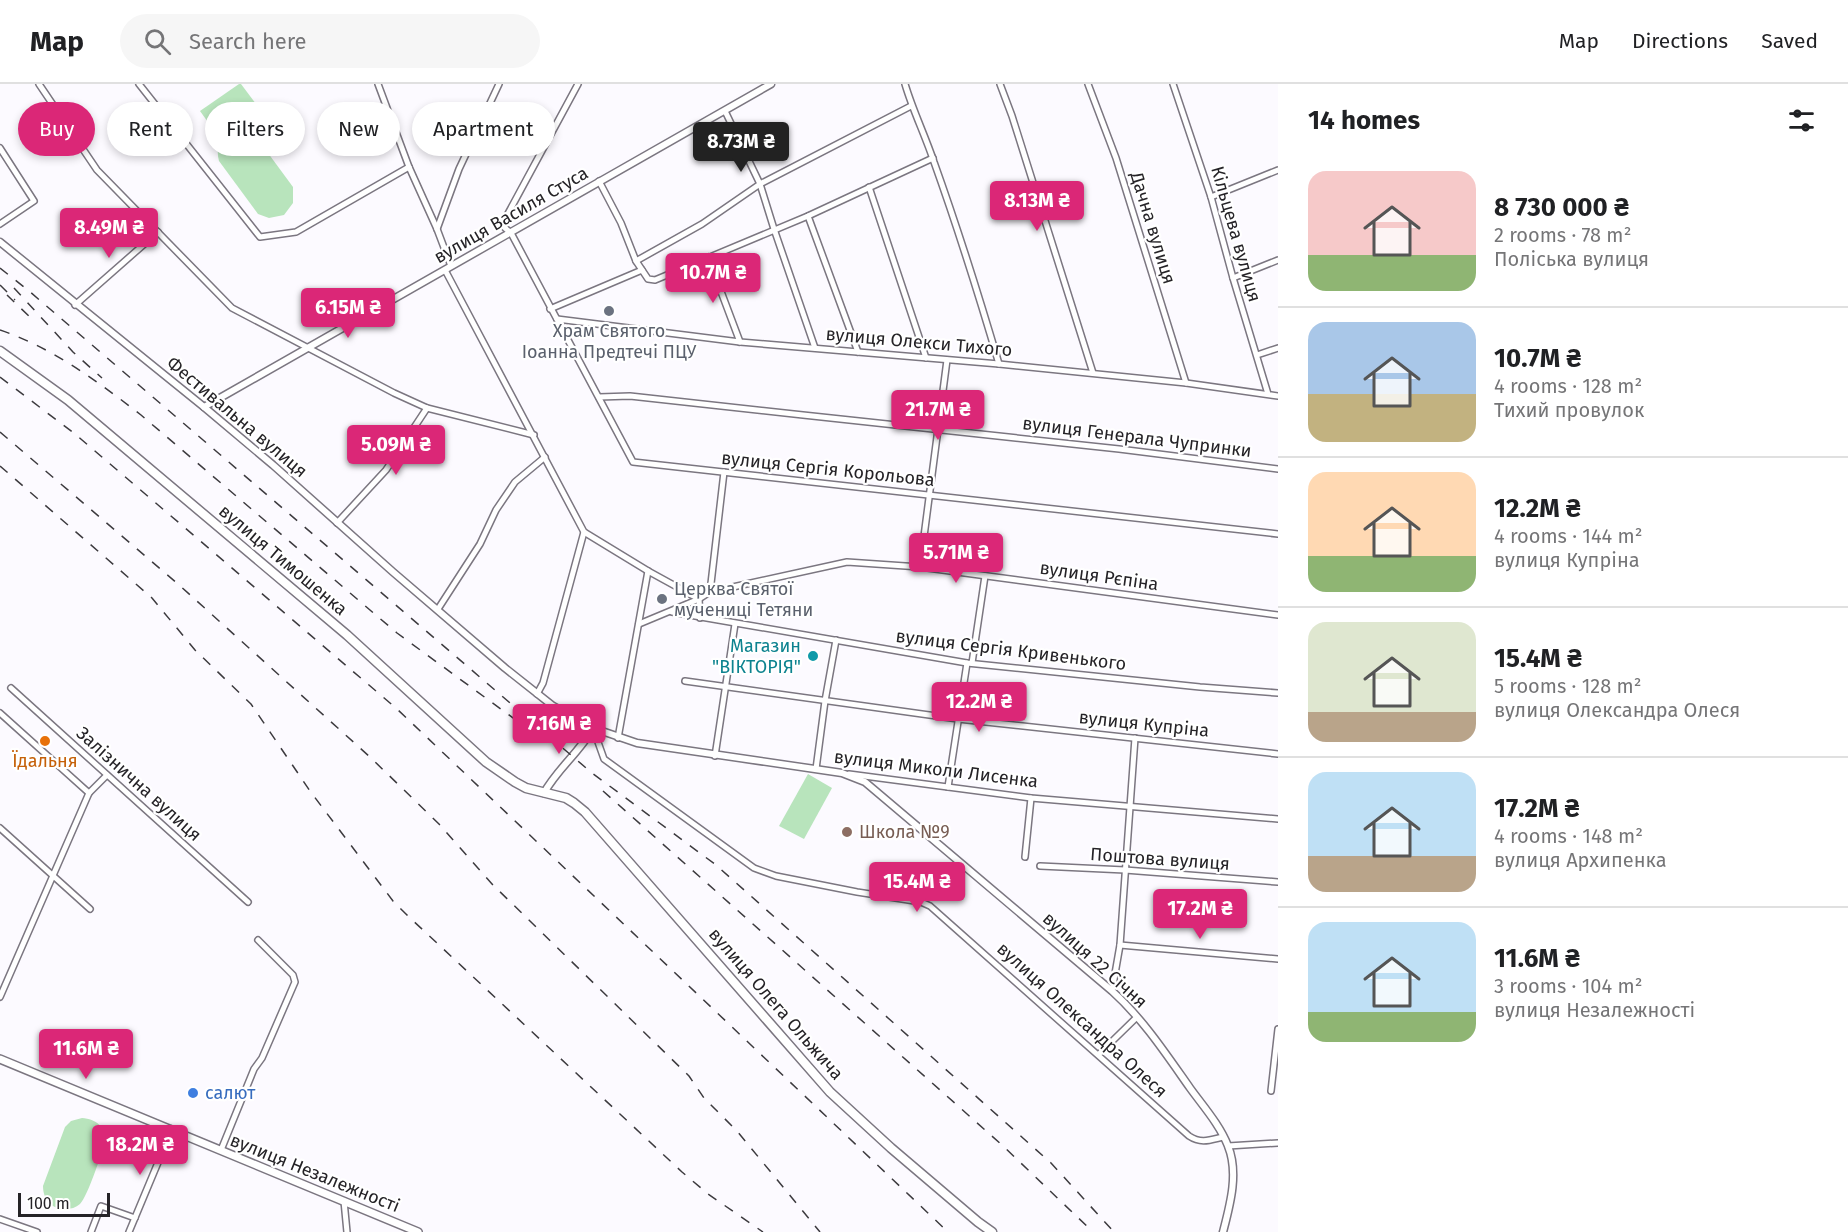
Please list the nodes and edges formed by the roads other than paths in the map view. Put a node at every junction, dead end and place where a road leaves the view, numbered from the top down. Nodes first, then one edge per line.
1 (39, 84) edge
2 (139, 84) edge
3 (378, 84) edge
4 (499, 84) edge
5 (579, 84) edge
6 (771, 84) edge
7 (905, 84) edge
8 (1000, 84) edge
9 (1088, 84) edge
10 (1173, 84) edge
11 (911, 106) junction
12 (725, 111) junction
13 (0, 148) edge
14 (933, 158) junction
15 (409, 167) junction
16 (1278, 170) edge
17 (599, 181) junction
18 (760, 184) junction
19 (869, 187) junction
20 (1211, 196) junction
21 (808, 216) junction
22 (0, 224) edge
23 (437, 229) junction
24 (774, 229) junction
25 (158, 232) junction
26 (511, 233) junction
27 (0, 242) edge
28 (708, 257) junction
29 (1278, 260) edge
30 (636, 261) junction
31 (448, 268) junction
32 (642, 270) junction
33 (1233, 278) junction
34 (75, 305) junction
35 (550, 309) junction
36 (557, 319) junction
37 (740, 342) junction
38 (307, 348) junction
39 (815, 348) junction
40 (1278, 348) edge
41 (0, 351) edge
42 (858, 352) junction
43 (1257, 356) junction
44 (926, 358) junction
45 (947, 360) junction
46 (999, 364) junction
47 (1094, 374) junction
48 (1186, 383) junction
49 (1268, 394) junction
50 (1278, 396) edge
51 (599, 397) junction
52 (204, 407) junction
53 (427, 408) junction
54 (937, 430) junction
55 (534, 435) junction
56 (545, 457) junction
57 (1278, 469) edge
58 (724, 472) junction
59 (930, 495) junction
60 (337, 523) junction
61 (584, 532) junction
62 (1278, 534) edge
63 (920, 567) junction
64 (648, 572) junction
65 (985, 576) junction
66 (710, 592) junction
67 (699, 599) junction
68 (438, 609) junction
69 (671, 612) junction
70 (1278, 615) edge
71 (700, 618) junction
72 (639, 624) junction
73 (735, 624) junction
74 (836, 640) junction
75 (969, 663) junction
76 (685, 681) dead end
77 (11, 688) dead end
78 (725, 688) junction
79 (1278, 693) edge
80 (537, 694) junction
81 (825, 701) junction
82 (0, 713) edge
83 (958, 719) junction
84 (593, 729) junction
85 (618, 738) junction
86 (1135, 738) junction
87 (1278, 754) edge
88 (715, 756) junction
89 (816, 769) junction
90 (842, 773) junction
91 (107, 775) junction
92 (948, 787) junction
93 (544, 793) junction
94 (89, 794) junction
95 (1031, 798) junction
96 (1130, 806) junction
97 (1278, 819) edge
98 (0, 828) edge
99 (1025, 857) dead end
100 (1040, 866) dead end
101 (1125, 870) junction
102 (54, 875) junction
103 (1278, 882) edge
104 (248, 902) dead end
105 (90, 909) dead end
106 (258, 940) dead end
107 (1120, 945) junction
108 (1278, 959) edge
109 (1112, 992) junction
110 (0, 997) edge
111 (1137, 1017) junction
112 (1278, 1029) edge
113 (1099, 1054) junction
114 (0, 1059) edge
115 (1271, 1091) dead end
116 (172, 1129) junction
117 (1223, 1137) junction
118 (1278, 1143) edge
119 (1228, 1146) junction
120 (221, 1150) junction
121 (344, 1201) junction
122 (135, 1218) junction
123 (0, 1219) edge
124 (37, 1232) edge
125 (91, 1232) edge
126 (129, 1232) edge
127 (347, 1232) edge
128 (418, 1232) edge
129 (992, 1232) edge
130 (1223, 1232) edge

1 - 25 street
2 - 15 street
3 - 15 street
4 - 23 street
5 - 26 street
6 - 12 street, вулиця Василя Стуса
7 - 11 street
8 - 47 street
9 - 48 street, Дачна вулиця
10 - 20 street, Кільцева вулиця
11 - 14 street
11 - 18 street
12 - 17 street, вулиця Василя Стуса
12 - 18 street
13 - 22 street
14 - 19 street
14 - 46 street
15 - 23 street
16 - 20 street
17 - 26 street, вулиця Василя Стуса
17 - 30 street
18 - 24 street
18 - 30 street
19 - 21 street
19 - 44 street
20 - 33 street, Кільцева вулиця
21 - 24 street
21 - 42 street
23 - 31 street
24 - 28 street
24 - 39 street
25 - 34 street
25 - 38 street
26 - 31 street, вулиця Василя Стуса
26 - 35 street, вулиця Сергія Корольова
27 - 34 street, Фестивальна вулиця
28 - 32 street
28 - 37 street
29 - 33 street
30 - 32 street
31 - 38 street, вулиця Василя Стуса
31 - 55 street
32 - 35 street
33 - 43 street, Кільцева вулиця
34 - 52 street, Фестивальна вулиця
35 - 36 street, вулиця Сергія Корольова
36 - 37 street, вулиця Олекси Тихого
36 - 51 street, вулиця Сергія Корольова
37 - 39 street, вулиця Олекси Тихого
38 - 52 street, вулиця Василя Стуса
38 - 53 street
39 - 42 street, вулиця Олекси Тихого
40 - 43 street
41 - 93 highway, вулиця Тимошенка
42 - 44 street, вулиця Олекси Тихого
43 - 49 street, Кільцева вулиця
44 - 45 street, вулиця Олекси Тихого
45 - 46 street, вулиця Олекси Тихого
45 - 54 street
46 - 47 street, вулиця Олекси Тихого
47 - 48 street, вулиця Олекси Тихого
48 - 49 street, вулиця Олекси Тихого
49 - 50 street, вулиця Олекси Тихого
51 - 54 street, вулиця Генерала Чупринки
51 - 58 street, вулиця Сергія Корольова
52 - 60 street, Фестивальна вулиця
53 - 55 street
53 - 60 street
54 - 57 street, вулиця Генерала Чупринки
54 - 59 street
55 - 56 street
56 - 61 street
56 - 68 street
58 - 59 street, вулиця Сергія Корольова
58 - 66 street
59 - 62 street, вулиця Сергія Корольова
59 - 63 street
60 - 68 street, Фестивальна вулиця
61 - 64 street
61 - 80 street
63 - 65 street, вулиця Рєпіна
63 - 66 street, вулиця Рєпіна
64 - 67 street
64 - 72 street
65 - 70 street, вулиця Рєпіна
65 - 75 street
66 - 67 street, вулиця Рєпіна
67 - 69 street, вулиця Рєпіна
67 - 71 street
68 - 80 street, Фестивальна вулиця
69 - 71 street, вулиця Сергія Кривенького
69 - 72 street, вулиця Рєпіна
71 - 73 street, вулиця Сергія Кривенького
72 - 85 street
73 - 74 street, вулиця Сергія Кривенького
73 - 78 street
74 - 75 street, вулиця Сергія Кривенького
74 - 81 street
75 - 79 street, вулиця Сергія Кривенького
75 - 83 street
76 - 78 street, вулиця Купріна
77 - 91 street, Залізнична вулиця
78 - 81 street, вулиця Купріна
78 - 88 street
80 - 84 street, Фестивальна вулиця
81 - 83 street, вулиця Купріна
81 - 89 street
82 - 94 street
83 - 86 street, вулиця Купріна
83 - 92 street
84 - 85 street, вулиця Миколи Лисенка
84 - 93 street
84 - 113 street, вулиця Олександра Олеся
85 - 88 street, вулиця Миколи Лисенка
86 - 87 street, вулиця Купріна
86 - 96 street
88 - 89 street, вулиця Миколи Лисенка
89 - 90 street, вулиця Миколи Лисенка
90 - 92 street, вулиця Миколи Лисенка
90 - 109 street, вулиця 22 Січня
91 - 94 street
91 - 104 street, Залізнична вулиця
92 - 95 street, вулиця Миколи Лисенка
93 - 129 highway, вулиця Олега Ольжича
94 - 102 street
95 - 96 street, вулиця Миколи Лисенка
95 - 99 street
96 - 97 street, вулиця Миколи Лисенка
96 - 101 street
98 - 102 street
100 - 101 street, Поштова вулиця
101 - 103 street, Поштова вулиця
101 - 107 street
102 - 105 street
102 - 110 street
106 - 120 street
107 - 108 street
107 - 109 street
109 - 111 street, вулиця 22 Січня
111 - 113 street
111 - 117 street, вулиця 22 Січня
112 - 115 street
113 - 117 street, вулиця Олександра Олеся
114 - 116 main road, вулиця Незалежності
116 - 120 main road, вулиця Незалежності
116 - 122 street
117 - 119 street, вулиця 22 Січня
118 - 119 street
119 - 130 street, вулиця 22 Січня
120 - 121 main road, вулиця Незалежності
121 - 127 street
121 - 128 main road, вулиця Незалежності
122 - 125 street
122 - 126 street
123 - 124 street

